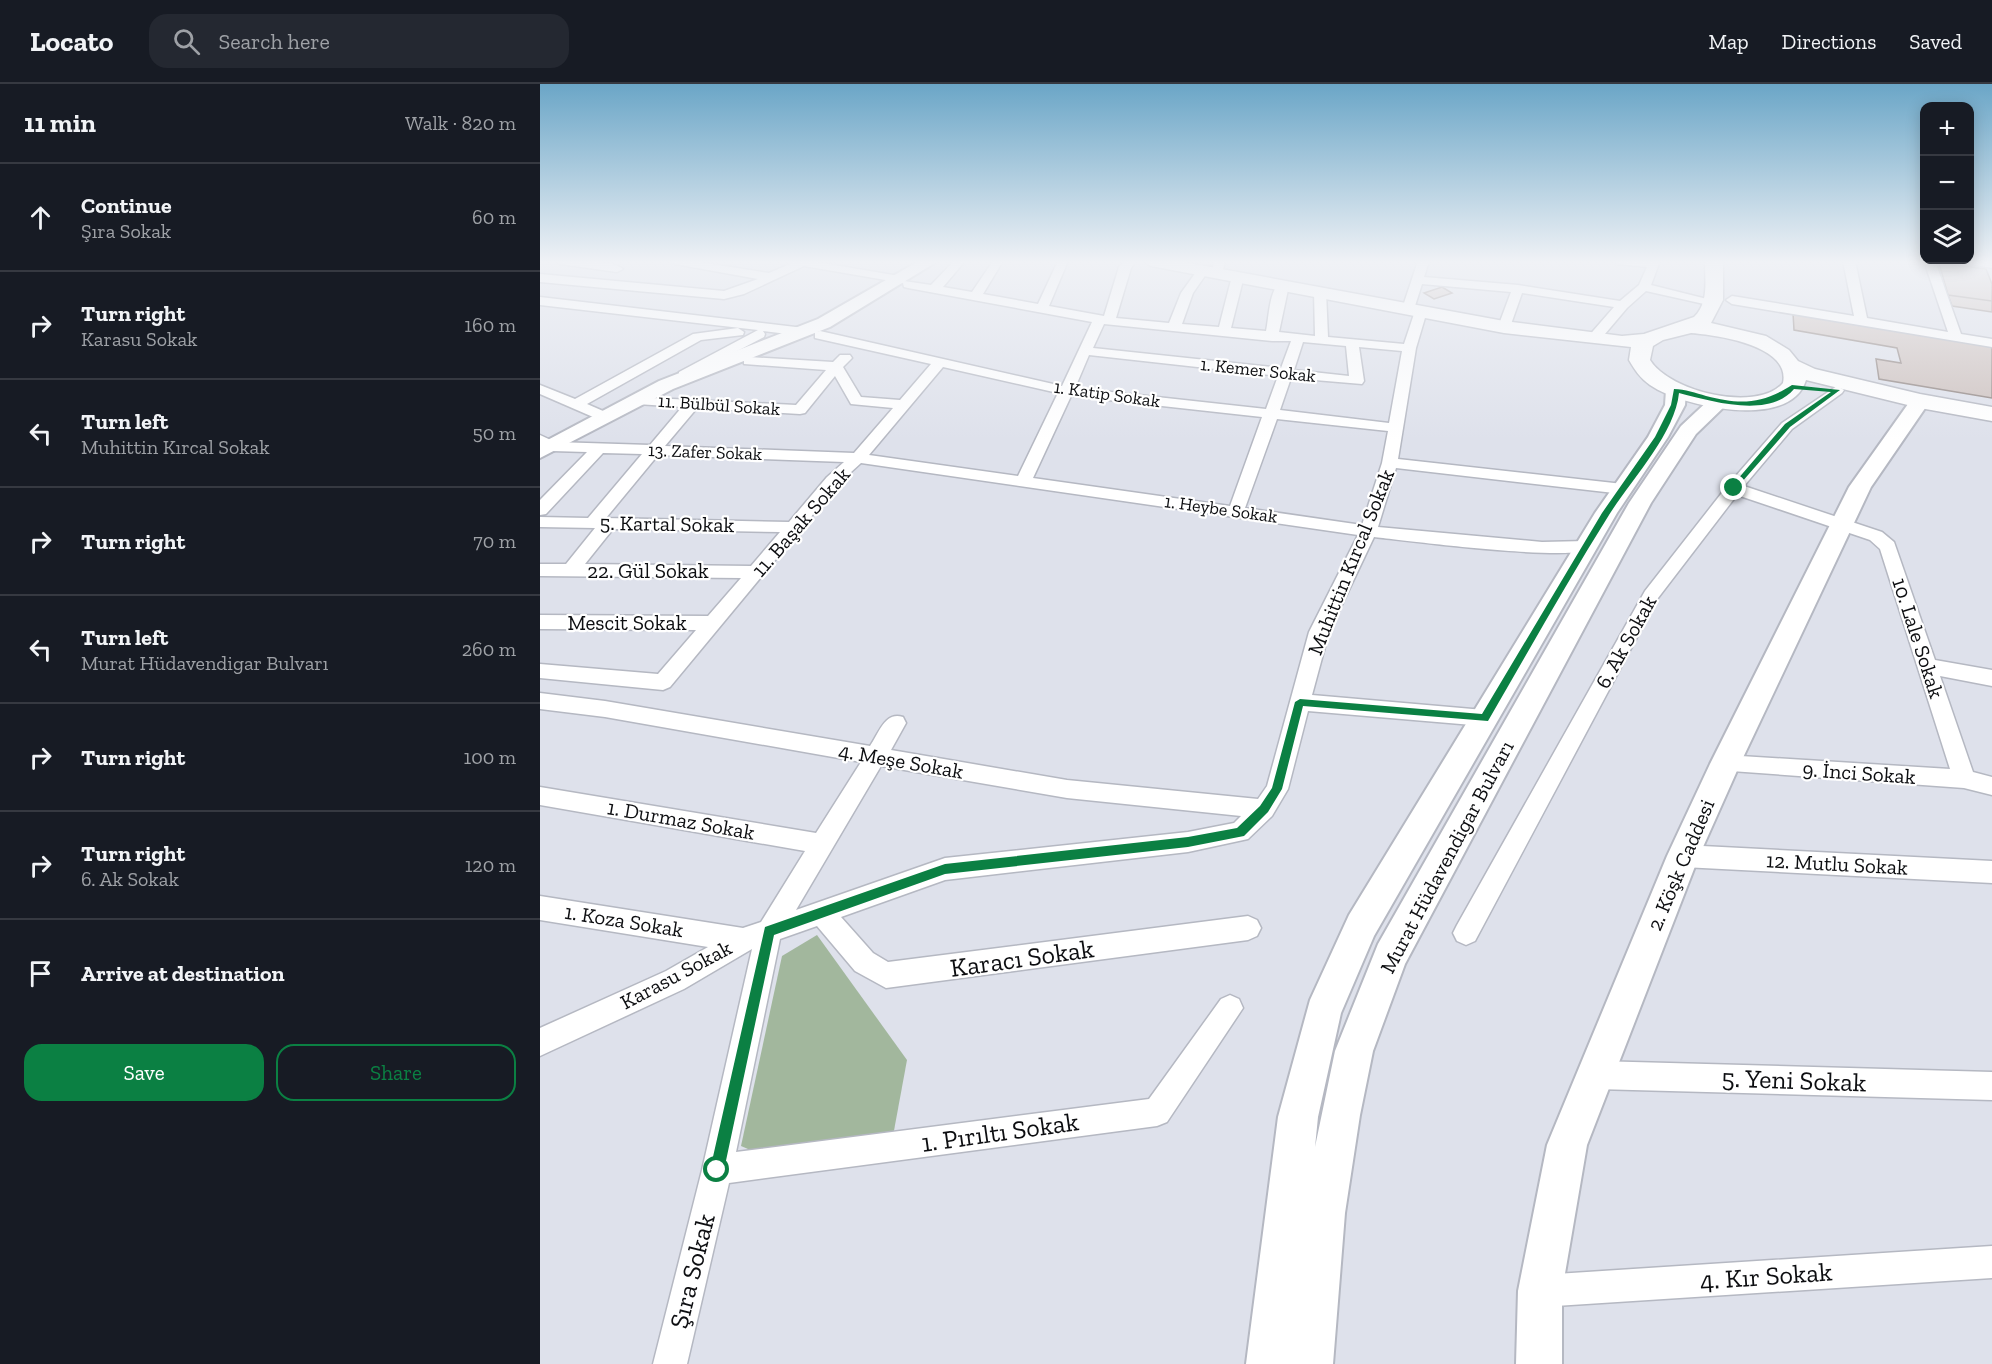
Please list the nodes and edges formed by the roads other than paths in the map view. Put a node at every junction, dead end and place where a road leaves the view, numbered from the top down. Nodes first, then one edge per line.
1 (1104, 320) edge
2 (708, 321) edge
3 (834, 321) edge
4 (1111, 321) edge
5 (1176, 321) edge
6 (1227, 321) edge
7 (1275, 321) edge
8 (1321, 321) edge
9 (1413, 321) edge
10 (1471, 321) edge
11 (1506, 321) edge
12 (1609, 321) edge
13 (1701, 321) edge
14 (1736, 321) edge
15 (1861, 321) edge
16 (1950, 321) edge
17 (1174, 327) junction
18 (1504, 327) junction
19 (1690, 327) junction
20 (770, 328) junction
21 (1224, 332) junction
22 (812, 333) junction
23 (1744, 336) junction
24 (1272, 337) junction
25 (1956, 337) junction
26 (1594, 338) junction
27 (1298, 339) junction
28 (1645, 340) junction
29 (1322, 341) junction
30 (1992, 343) edge
31 (858, 344) junction
32 (1352, 344) junction
33 (1409, 348) junction
34 (1086, 351) junction
35 (749, 361) junction
36 (940, 362) junction
37 (720, 366) junction
38 (836, 366) junction
39 (1646, 370) junction
40 (1285, 373) junction
41 (1792, 377) junction
42 (666, 385) junction
43 (540, 389) edge
44 (1676, 390) junction
45 (1837, 390) junction
46 (1067, 391) junction
47 (637, 400) junction
48 (1920, 400) junction
49 (1719, 401) junction
50 (693, 403) junction
51 (576, 404) junction
52 (903, 405) junction
53 (1270, 414) junction
54 (1992, 414) edge
55 (605, 417) junction
56 (1397, 428) junction
57 (544, 446) edge
58 (599, 448) junction
59 (651, 450) junction
60 (858, 458) junction
61 (1390, 463) junction
62 (1023, 480) junction
63 (1734, 488) junction
64 (1623, 489) junction
65 (540, 510) edge
66 (1236, 511) junction
67 (540, 522) edge
68 (601, 523) junction
69 (1842, 523) junction
70 (793, 527) junction
71 (1368, 531) junction
72 (1586, 548) junction
73 (540, 570) edge
74 (571, 570) junction
75 (757, 572) junction
76 (540, 622) edge
77 (713, 623) junction
78 (1928, 666) junction
79 (540, 671) edge
80 (1992, 678) edge
81 (540, 701) edge
82 (1300, 702) junction
83 (1484, 718) junction
84 (896, 723) dead end
85 (874, 757) junction
86 (1725, 764) junction
87 (1964, 779) junction
88 (1992, 786) edge
89 (540, 796) edge
90 (1264, 809) junction
91 (821, 844) junction
92 (1683, 856) junction
93 (1992, 872) edge
94 (542, 911) edge
95 (822, 913) junction
96 (1248, 928) dead end
97 (1466, 933) dead end
98 (756, 936) junction
99 (1230, 1008) dead end
100 (540, 1042) edge
101 (1596, 1074) junction
102 (1992, 1086) edge
103 (717, 1170) junction
104 (1992, 1262) edge
105 (1540, 1291) junction
106 (670, 1364) edge
107 (1269, 1364) edge
108 (1310, 1364) edge
109 (1539, 1364) edge

1 - 34 street
2 - 20 street
3 - 22 main road
4 - 17 street
5 - 17 street
6 - 21 street
7 - 24 street
8 - 29 street
9 - 33 street, Muhittin Kırcal Sokak
10 - 18 main road
11 - 18 street
12 - 26 street
13 - 19 main road
14 - 23 main road
15 - 25 street
16 - 25 street
17 - 21 street
18 - 26 main road
18 - 39 main road
19 - 23 main road
19 - 28 main road
20 - 22 street, 1. Katip Sokak
20 - 42 street
20 - 51 street
21 - 24 street
22 - 31 street, 1. Katip Sokak
22 - 35 main road
22 - 37 main road
23 - 41 main road
24 - 27 street
25 - 30 street
26 - 28 main road
27 - 29 street
27 - 40 street
28 - 39 main road
29 - 32 street
31 - 36 street, 1. Katip Sokak
31 - 38 street
32 - 33 street
32 - 40 street, 1. Kemer Sokak
33 - 56 street, Muhittin Kırcal Sokak
34 - 40 street, 1. Kemer Sokak
34 - 46 street
35 - 37 main road
35 - 38 street
36 - 46 street, 1. Katip Sokak
36 - 52 street, 11. Başak Sokak
37 - 42 main road
38 - 50 street, 11. Bülbül Sokak
38 - 52 street
39 - 44 main road
40 - 53 street
41 - 45 main road
41 - 48 main road
41 - 49 main road
42 - 47 main road
43 - 51 street
44 - 49 main road
44 - 64 main road, Murat Hüdavendigar Bulvarı
45 - 48 main road
45 - 63 street, 6. Ak Sokak
46 - 53 street, 1. Katip Sokak
46 - 62 street
47 - 50 street, 11. Bülbül Sokak
47 - 55 main road
48 - 54 main road
48 - 69 main road, 2. Köşk Caddesi
49 - 108 main road, Murat Hüdavendigar Bulvarı
50 - 59 street
51 - 55 street
52 - 60 street, 11. Başak Sokak
53 - 56 street, 1. Katip Sokak
53 - 66 street
55 - 57 main road
56 - 61 street, Muhittin Kırcal Sokak
57 - 58 street, 13. Zafer Sokak
58 - 59 street, 13. Zafer Sokak
58 - 65 street
59 - 60 street, 13. Zafer Sokak
59 - 68 street
60 - 62 street, 1. Heybe Sokak
60 - 70 street, 11. Başak Sokak
61 - 64 street
61 - 71 street, Muhittin Kırcal Sokak
62 - 66 street, 1. Heybe Sokak
63 - 69 street, 10. Lale Sokak
63 - 97 street, 6. Ak Sokak
64 - 72 main road, Murat Hüdavendigar Bulvarı
66 - 71 street, 1. Heybe Sokak
67 - 68 street, 5. Kartal Sokak
68 - 70 street, 5. Kartal Sokak
68 - 74 street
69 - 78 street, 10. Lale Sokak
69 - 86 main road, 2. Köşk Caddesi
70 - 75 street, 11. Başak Sokak
71 - 72 street, 1. Heybe Sokak
71 - 82 street, Muhittin Kırcal Sokak
72 - 83 main road, Murat Hüdavendigar Bulvarı
73 - 74 street, 22. Gül Sokak
74 - 75 street, 22. Gül Sokak
75 - 77 street, 11. Başak Sokak
76 - 77 street, Mescit Sokak
77 - 79 street, 11. Başak Sokak
78 - 80 street
78 - 87 street, 10. Lale Sokak
81 - 85 street, 4. Meşe Sokak
82 - 83 street
82 - 90 street, Muhittin Kırcal Sokak
83 - 107 main road, Murat Hüdavendigar Bulvarı
84 - 85 street
85 - 90 street, 4. Meşe Sokak
85 - 91 street
86 - 87 street, 9. İnci Sokak
86 - 92 main road, 2. Köşk Caddesi
87 - 88 street, 9. İnci Sokak
89 - 91 street, 1. Durmaz Sokak
90 - 95 street, Karasu Sokak
91 - 98 street
92 - 93 street, 12. Mutlu Sokak
92 - 101 main road, 2. Köşk Caddesi
94 - 98 street, 1. Koza Sokak
95 - 96 street, Karacı Sokak
95 - 98 street, Karasu Sokak
98 - 100 street, Karasu Sokak
98 - 103 street, Şıra Sokak
99 - 103 street, 1. Pırıltı Sokak
101 - 102 street, 5. Yeni Sokak
101 - 105 main road, 2. Köşk Caddesi
103 - 106 street, Şıra Sokak
104 - 105 street, 4. Kır Sokak
105 - 109 main road, 2. Köşk Caddesi

